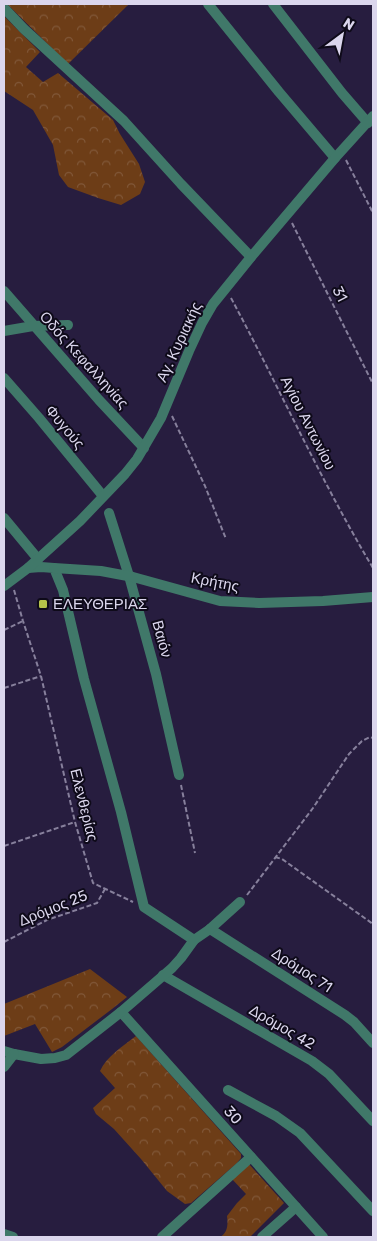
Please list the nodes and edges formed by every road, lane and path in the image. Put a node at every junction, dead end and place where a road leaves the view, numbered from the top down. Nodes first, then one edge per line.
1 (208, 4) edge
2 (273, 4) edge
3 (4, 8) edge
4 (370, 119) edge
5 (338, 155) junction
6 (373, 213) edge
7 (287, 214) junction
8 (251, 257) junction
9 (226, 288) junction
10 (4, 291) edge
11 (68, 325) dead end
12 (34, 326) junction
13 (4, 331) edge
14 (4, 378) edge
15 (373, 384) edge
16 (165, 409) junction
17 (144, 448) junction
18 (103, 496) junction
19 (109, 513) dead end
20 (4, 518) edge
21 (226, 539) dead end
22 (38, 558) junction
23 (28, 568) junction
24 (54, 568) junction
25 (373, 568) edge
26 (129, 576) junction
27 (6, 580) edge
28 (373, 597) edge
29 (23, 621) junction
30 (4, 630) edge
31 (41, 676) junction
32 (4, 688) edge
33 (373, 738) edge
34 (179, 775) joint
35 (75, 822) junction
36 (4, 846) edge
37 (195, 853) dead end
38 (275, 857) junction
39 (105, 889) junction
40 (240, 902) joint
41 (144, 907) junction
42 (373, 924) edge
43 (210, 929) junction
44 (194, 940) junction
45 (4, 942) edge
46 (163, 975) junction
47 (121, 1012) junction
48 (373, 1043) edge
49 (9, 1053) edge
50 (4, 1067) edge
51 (228, 1090) dead end
52 (373, 1121) edge
53 (251, 1157) junction
54 (296, 1207) junction
55 (373, 1211) edge
56 (4, 1234) edge
57 (13, 1237) edge
58 (162, 1237) edge
59 (262, 1237) edge
60 (323, 1237) edge

1 - 5 street
2 - 4 street
3 - 8 street
4 - 5 street, Αγ. Κυριακής
5 - 6 path
5 - 7 street, Αγ. Κυριακής
7 - 8 street, Αγ. Κυριακής
7 - 15 path, 31
8 - 9 street, Αγ. Κυριακής
9 - 16 street, Αγ. Κυριακής
9 - 25 path, Αγίου Αντωνίου
10 - 12 street, Οδός Κεφαλληνίας
11 - 12 street
12 - 13 street
12 - 17 street, Οδός Κεφαλληνίας
14 - 18 street, Φυγούς
16 - 17 street, Αγ. Κυριακής
16 - 21 path
17 - 18 street, Αγ. Κυριακής
18 - 22 street, Αγ. Κυριακής
19 - 26 street, Βαιόν
20 - 22 street
22 - 23 street, Αγ. Κυριακής
23 - 24 street, Κρήτης
23 - 27 street, Αγ. Κυριακής
24 - 26 street, Κρήτης
24 - 41 street
26 - 28 street, Κρήτης
26 - 34 street, Βαιόν
27 - 29 path, Ελενθερίας
29 - 30 path
29 - 31 path, Ελενθερίας
31 - 32 path
31 - 35 path, Ελενθερίας
33 - 38 path
34 - 37 path
35 - 36 path
35 - 39 path, Ελενθερίας
38 - 40 path
38 - 42 path
39 - 41 path, Ελενθερίας
39 - 45 path, Δρόμος 25
40 - 43 street
41 - 44 street
43 - 44 street
43 - 48 street, Δρόμος 71
44 - 46 street
46 - 47 street
46 - 52 street, Δρόμος 42
47 - 49 street
47 - 53 street, 30
49 - 50 street
51 - 55 street
53 - 54 street, 30
53 - 58 street
54 - 59 street
54 - 60 street, 30
56 - 57 street

